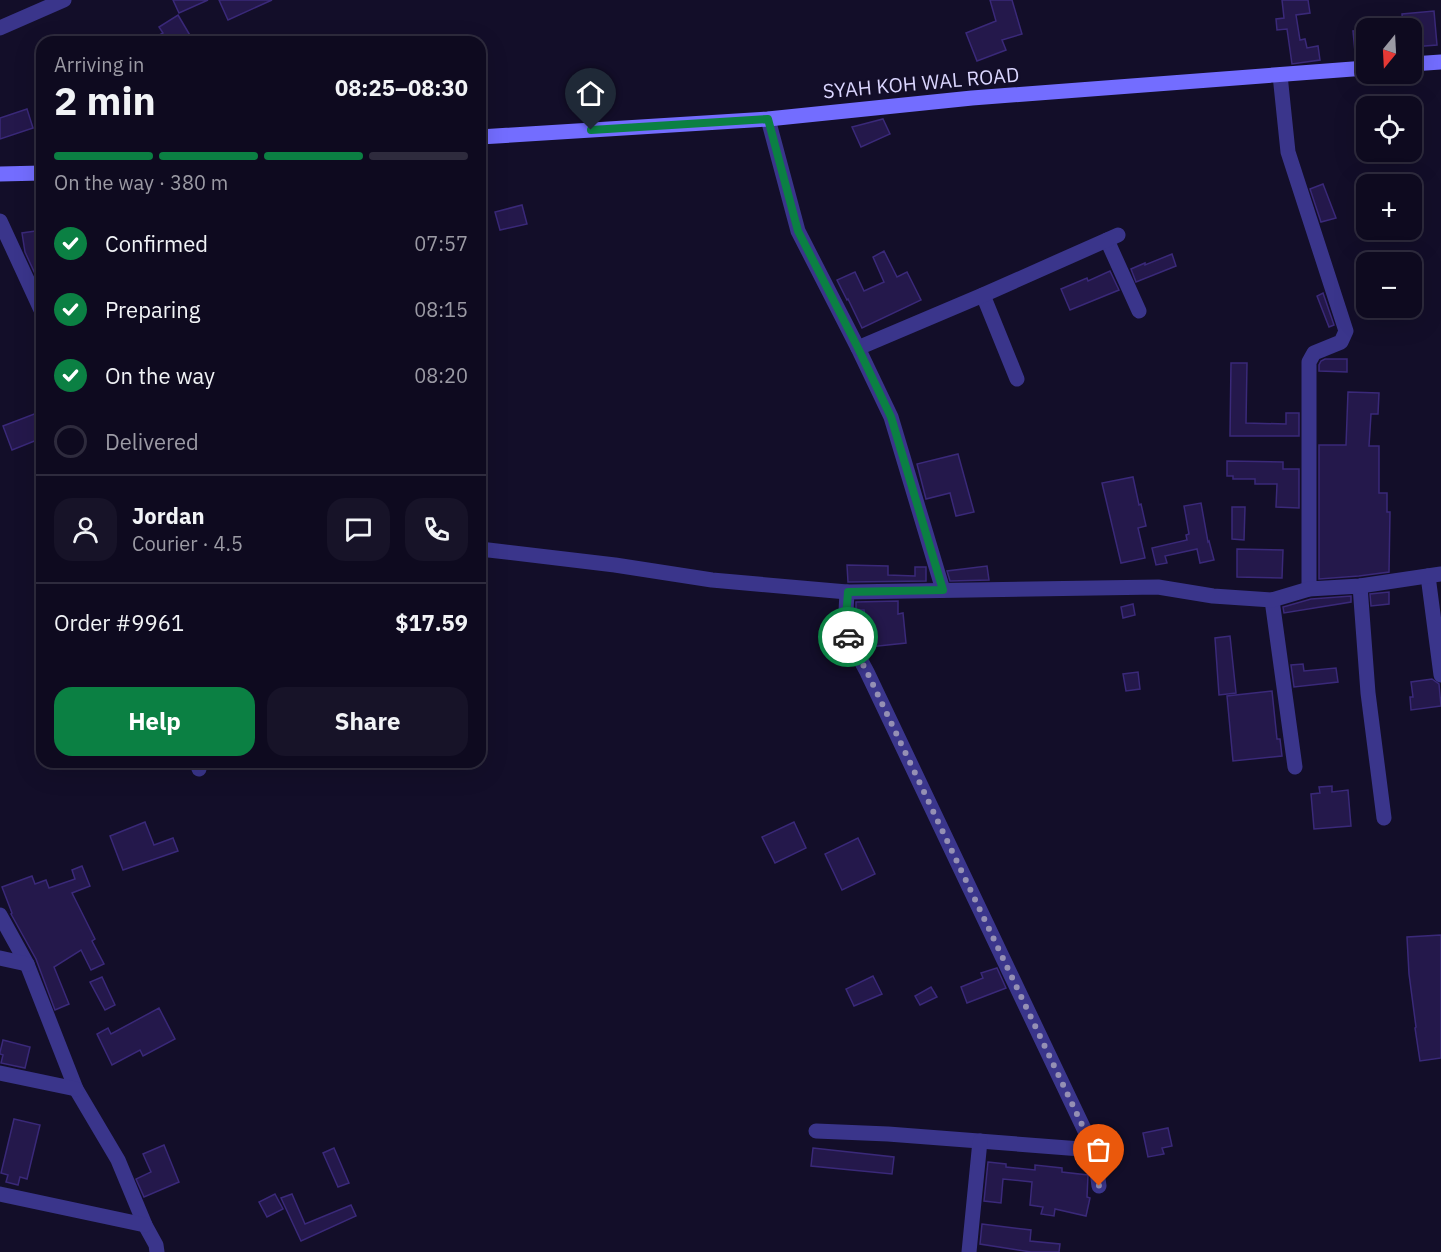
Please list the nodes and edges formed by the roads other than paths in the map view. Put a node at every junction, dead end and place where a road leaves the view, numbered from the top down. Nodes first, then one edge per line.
1 (64, 0) edge
2 (0, 28) edge
3 (1441, 62) edge
4 (1422, 63) edge
5 (1356, 69) edge
6 (1280, 75) junction
7 (768, 119) junction
8 (486, 137) edge
9 (36, 173) edge
10 (0, 174) edge
11 (0, 221) edge
12 (983, 295) junction
13 (36, 299) edge
14 (1139, 311) dead end
15 (858, 348) junction
16 (1017, 379) dead end
17 (486, 550) edge
18 (1435, 575) edge
19 (1360, 586) junction
20 (1309, 589) junction
21 (943, 590) junction
22 (848, 592) junction
23 (1272, 600) junction
24 (1441, 675) edge
25 (1295, 766) dead end
26 (1384, 818) dead end
27 (0, 915) edge
28 (0, 958) edge
29 (27, 964) junction
30 (0, 1073) edge
31 (76, 1089) junction
32 (816, 1131) dead end
33 (980, 1141) junction
34 (1094, 1150) junction
35 (1099, 1186) dead end
36 (0, 1194) edge
37 (145, 1225) junction
38 (157, 1252) edge
39 (969, 1252) edge

1 - 2 street
3 - 4 street
5 - 6 street, SYAH KOH WAL ROAD
6 - 7 street, SYAH KOH WAL ROAD
6 - 20 street
7 - 8 street, SYAH KOH WAL ROAD
7 - 15 street
9 - 10 street
11 - 13 street
12 - 14 street
12 - 15 street
12 - 16 street
15 - 21 street
17 - 22 street
18 - 19 street
18 - 24 street
19 - 20 street
19 - 26 street
20 - 23 street
21 - 22 street
21 - 23 street
22 - 34 street
23 - 25 street
27 - 29 street
28 - 29 street
29 - 31 street
30 - 31 street
31 - 37 street
32 - 33 street
33 - 34 street
33 - 39 street
34 - 35 street
36 - 37 street
37 - 38 street

